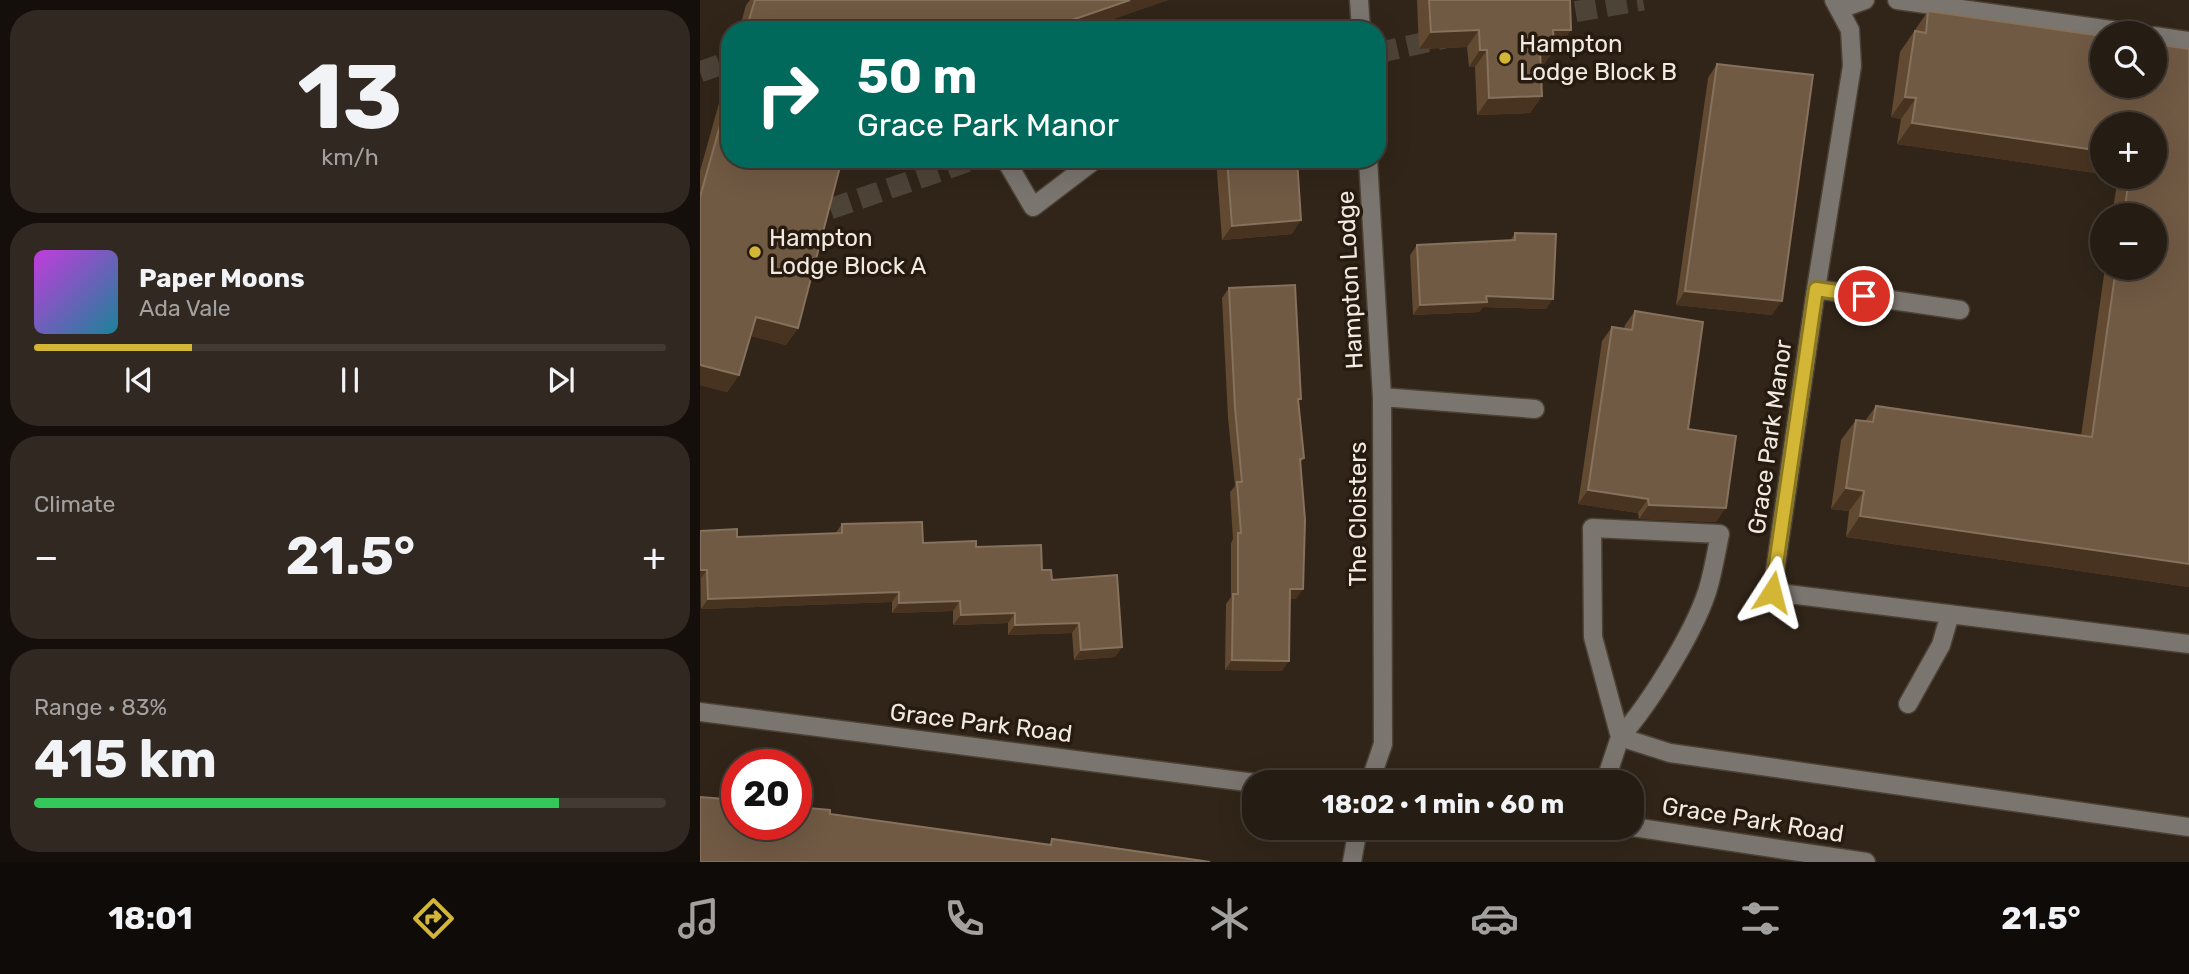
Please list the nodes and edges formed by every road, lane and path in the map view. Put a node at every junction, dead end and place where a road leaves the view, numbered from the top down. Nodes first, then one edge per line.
1 (1359, 0) edge
2 (1865, 0) edge
3 (1897, 0) edge
4 (1837, 4) edge
5 (1360, 21) edge
6 (2090, 27) edge
7 (2167, 38) edge
8 (2189, 41) edge
9 (1010, 168) edge
10 (1084, 168) edge
11 (1369, 168) edge
12 (1816, 289) junction
13 (1960, 310) dead end
14 (1382, 397) junction
15 (1535, 409) dead end
16 (1950, 614) junction
17 (2189, 644) edge
18 (1908, 704) dead end
19 (700, 712) edge
20 (1620, 737) junction
21 (1374, 770) edge
22 (1609, 770) edge
23 (1242, 781) edge
24 (2189, 827) edge
25 (1644, 829) edge
26 (1356, 840) edge
27 (1352, 862) edge
28 (1866, 862) edge

1 - 5 street
2 - 4 street
3 - 6 street
4 - 12 street, Grace Park Manor
7 - 8 street
9 - 10 street
11 - 14 street, Hampton Lodge
12 - 13 street
12 - 16 street, Grace Park Manor
14 - 15 street
14 - 21 street, The Cloisters
16 - 17 street
16 - 18 street
19 - 23 street, Grace Park Road
20 - 20 street
20 - 22 street
20 - 24 street
25 - 28 street, Grace Park Road
26 - 27 street

